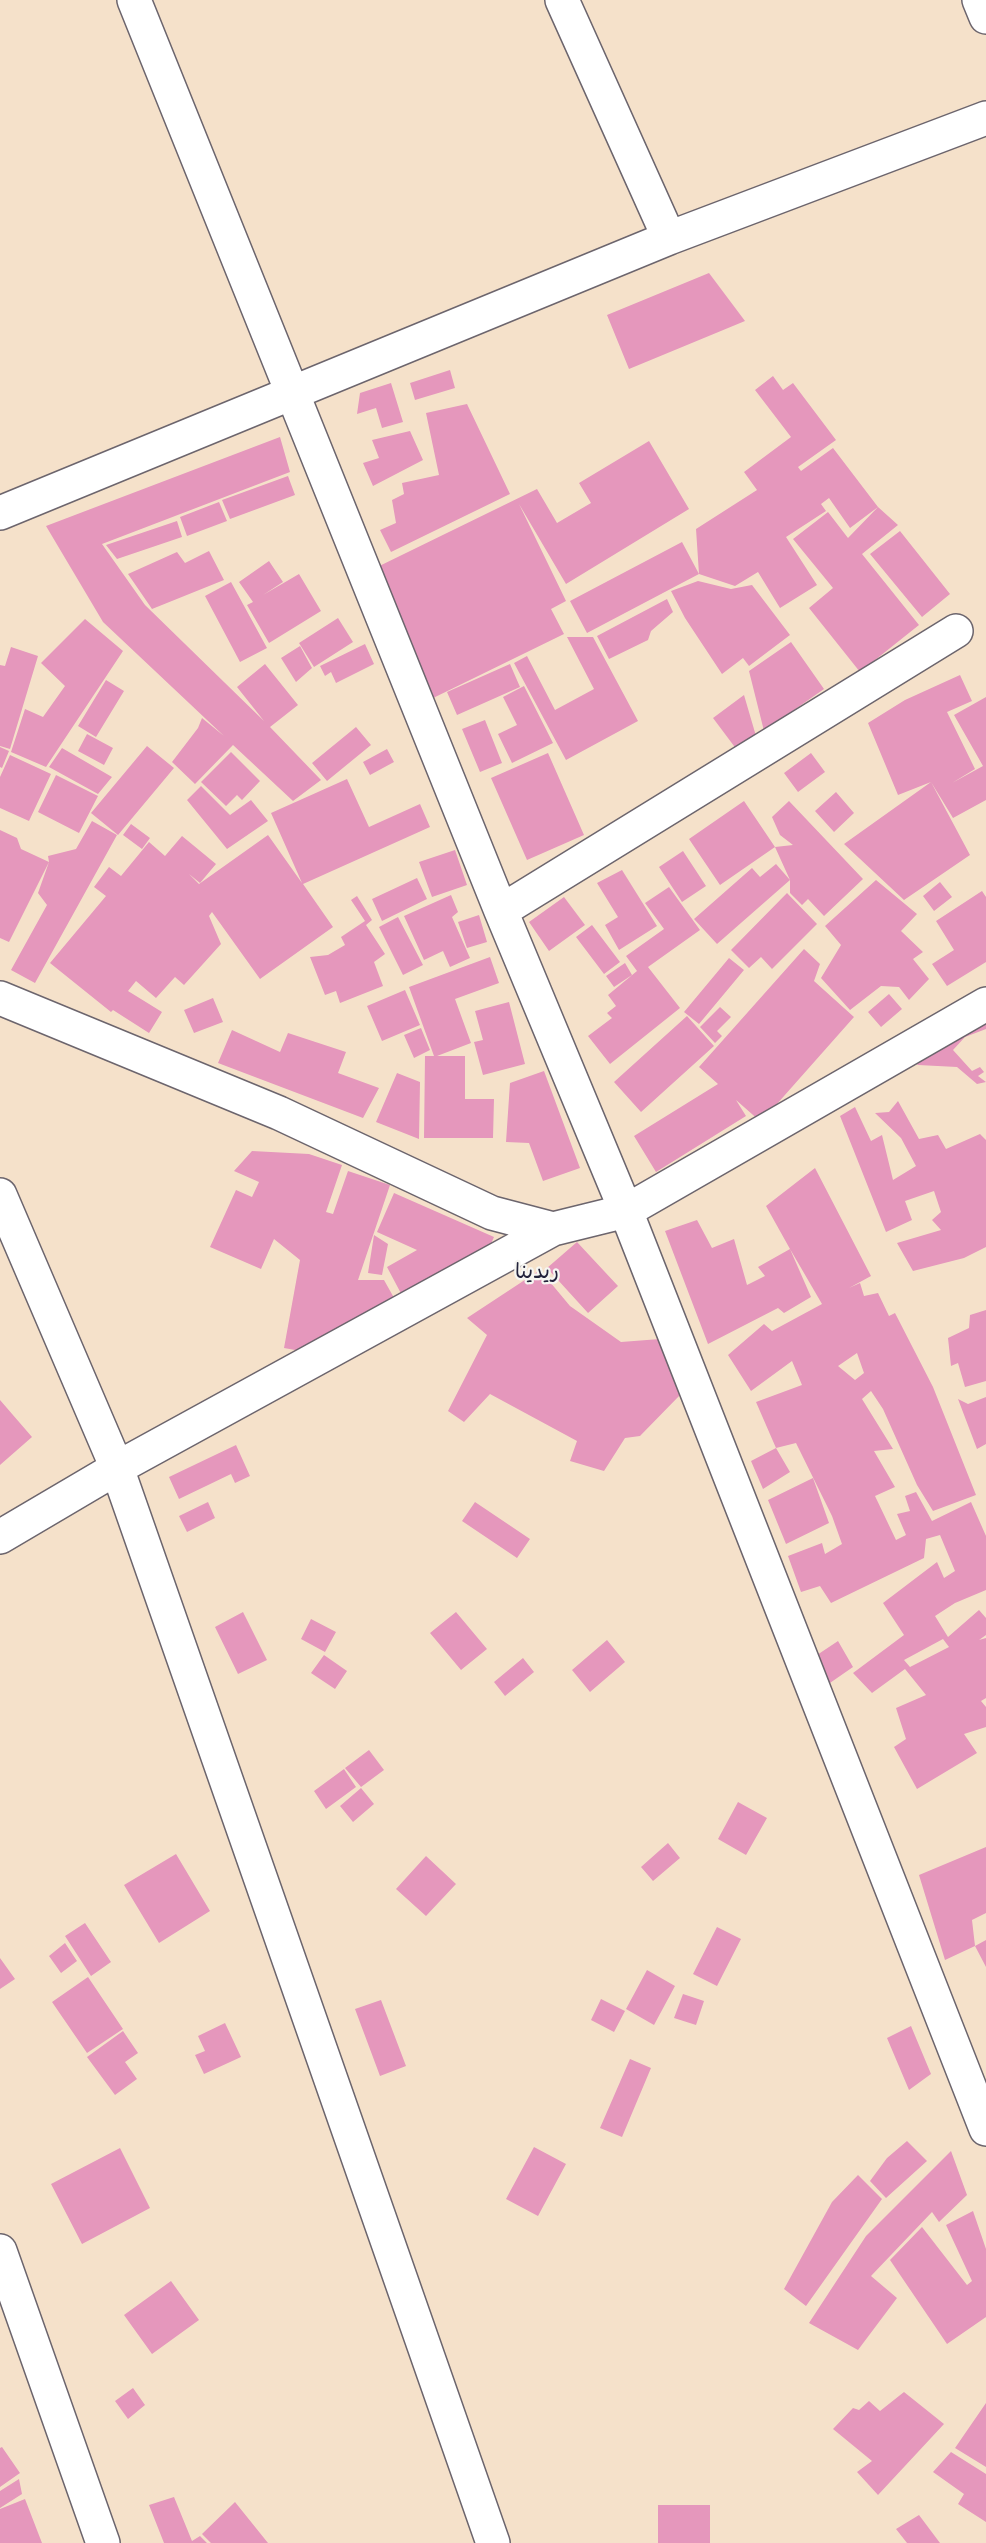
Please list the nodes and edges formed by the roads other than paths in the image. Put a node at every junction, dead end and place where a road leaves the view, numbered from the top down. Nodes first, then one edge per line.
1 (134, 0) edge
2 (562, 0) edge
3 (979, 0) edge
4 (986, 18) edge
5 (986, 118) edge
6 (669, 238) junction
7 (291, 392) junction
8 (0, 513) edge
9 (956, 631) dead end
10 (501, 911) junction
11 (1, 1000) edge
12 (986, 1004) edge
13 (0, 1195) edge
14 (626, 1211) junction
15 (553, 1230) junction
16 (117, 1468) junction
17 (0, 1537) edge
18 (986, 2129) edge
19 (0, 2251) edge
20 (104, 2543) edge
21 (493, 2543) edge

1 - 7 street
2 - 6 street
3 - 4 street
5 - 6 street
6 - 7 street
7 - 8 street
7 - 10 street
9 - 10 street
10 - 14 street
11 - 15 street
12 - 14 street
13 - 16 street
14 - 15 street
14 - 18 street
15 - 16 street
16 - 17 street
16 - 21 street
19 - 20 street

